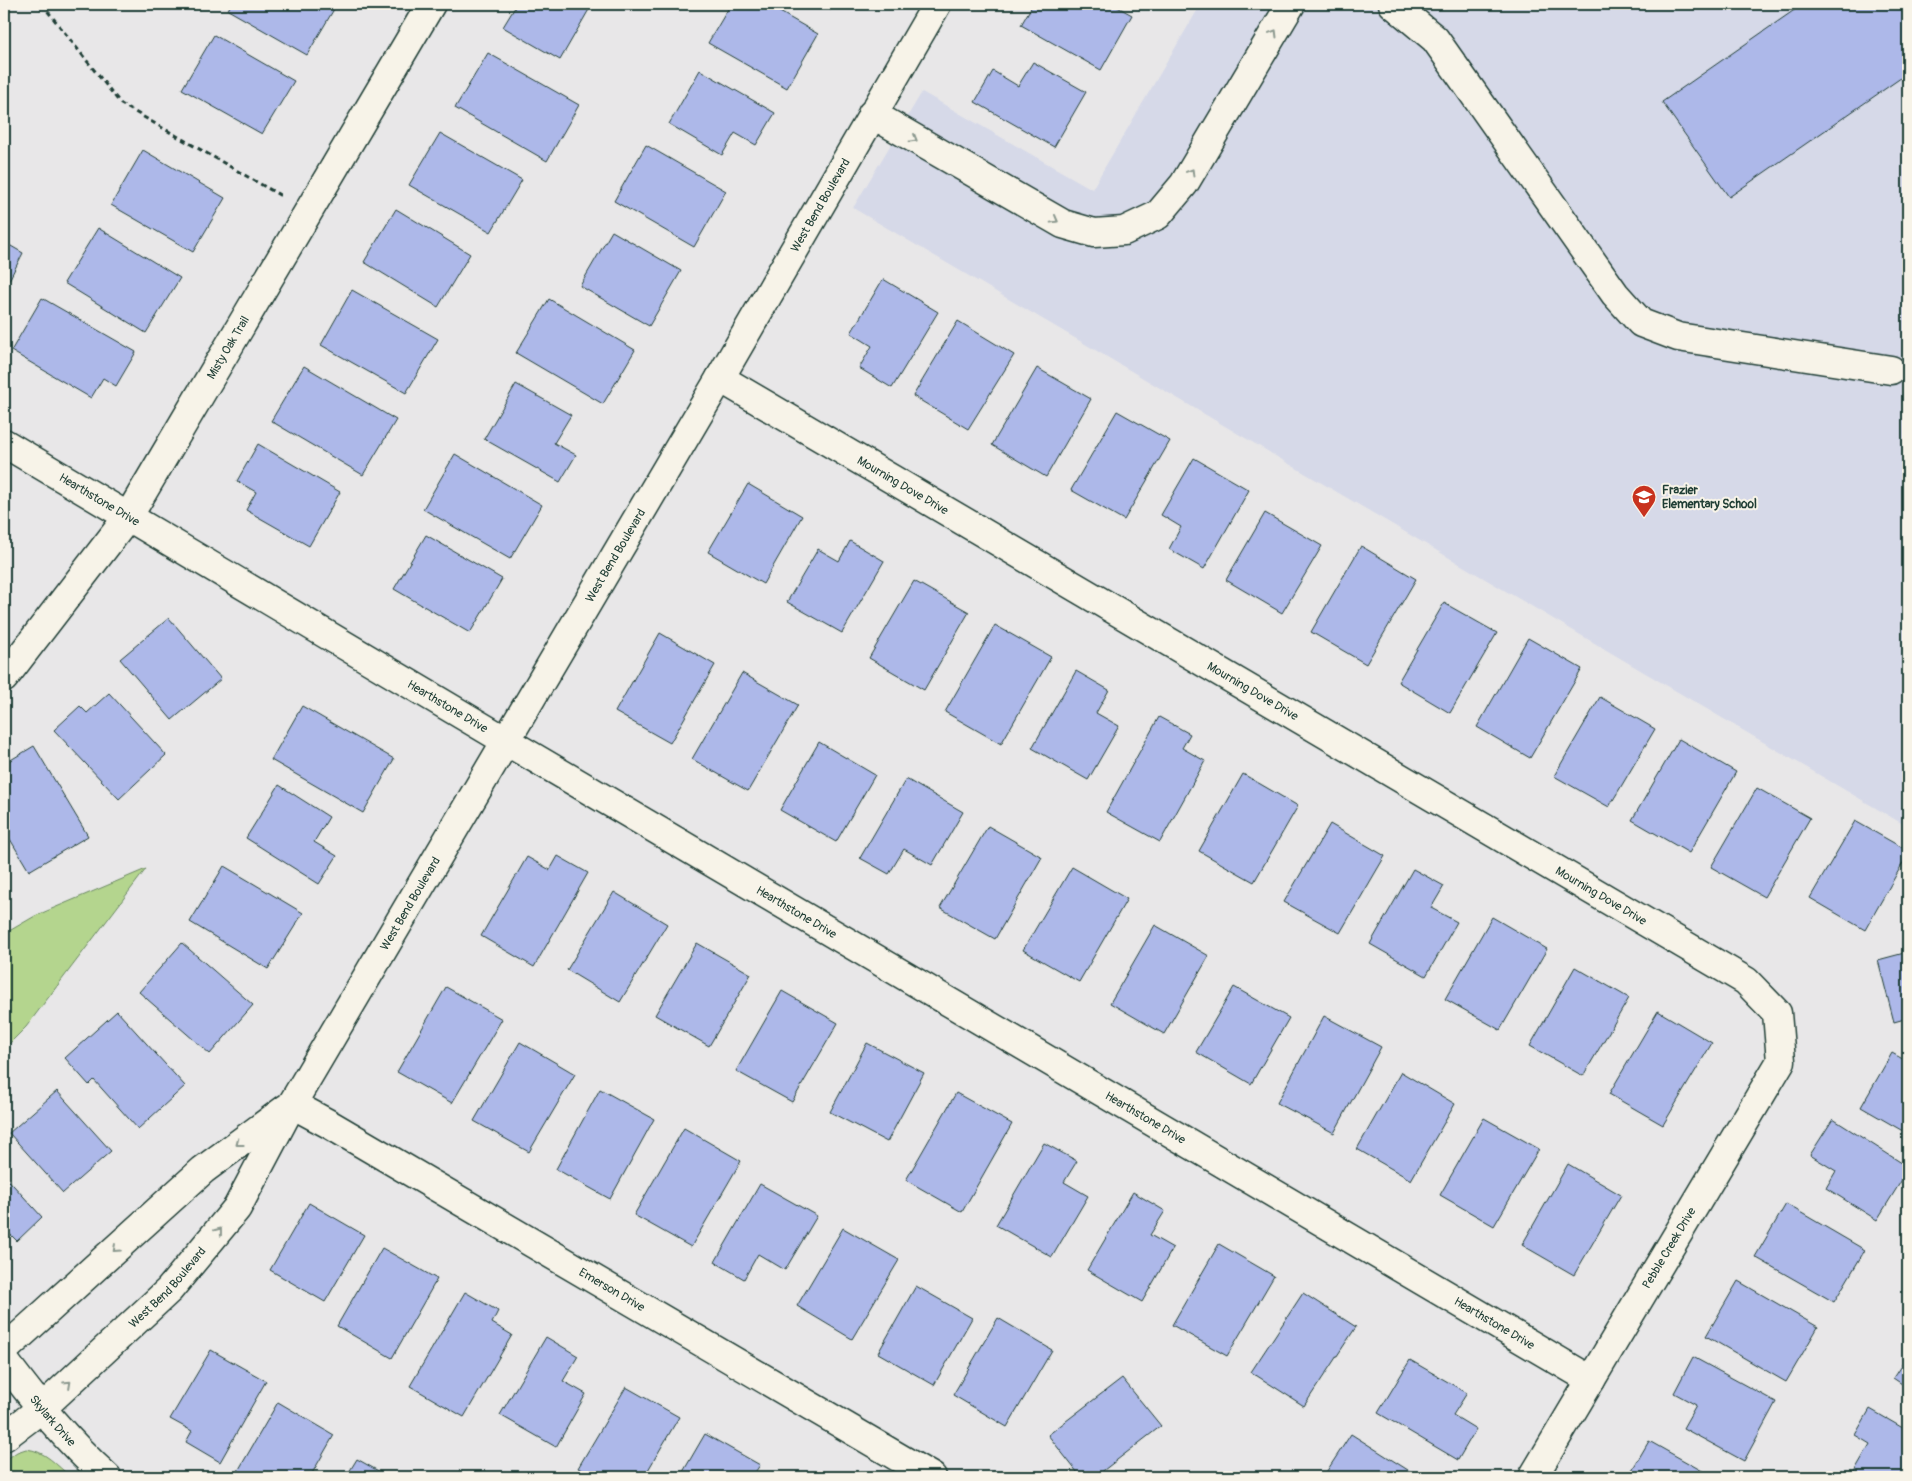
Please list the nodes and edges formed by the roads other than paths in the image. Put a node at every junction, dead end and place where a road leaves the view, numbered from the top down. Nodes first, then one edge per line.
1 (431, 4) edge
2 (937, 4) edge
3 (1291, 4) edge
4 (1394, 4) edge
5 (872, 114) junction
6 (1891, 370) dead end
7 (720, 378) junction
8 (4, 443) edge
9 (128, 518) junction
10 (4, 678) edge
11 (506, 741) junction
12 (1777, 1012) joint
13 (292, 1104) junction
14 (4, 1350) edge
15 (4, 1360) edge
16 (1591, 1380) junction
17 (41, 1409) junction
18 (4, 1437) edge
19 (107, 1477) edge
20 (932, 1477) edge
21 (1533, 1477) edge

1 - 9 street, Misty Oak Trail
2 - 5 street, West Bend Boulevard
5 -> 3 street
4 - 6 street
5 - 7 street, West Bend Boulevard
7 - 11 street, West Bend Boulevard
7 - 12 street, Mourning Dove Drive
8 - 9 street, Hearthstone Drive
9 - 10 street, Misty Oak Trail
9 - 11 street, Hearthstone Drive
11 - 13 street, West Bend Boulevard
11 - 16 street, Hearthstone Drive
12 - 16 street, Pebble Creek Drive
13 -> 14 street, West Bend Boulevard
17 -> 13 street, West Bend Boulevard
13 - 20 street, Emerson Drive
15 - 17 street, Skylark Drive
16 - 21 street, Pebble Creek Drive
17 - 18 street, West Bend Boulevard
17 - 19 street, Skylark Drive

